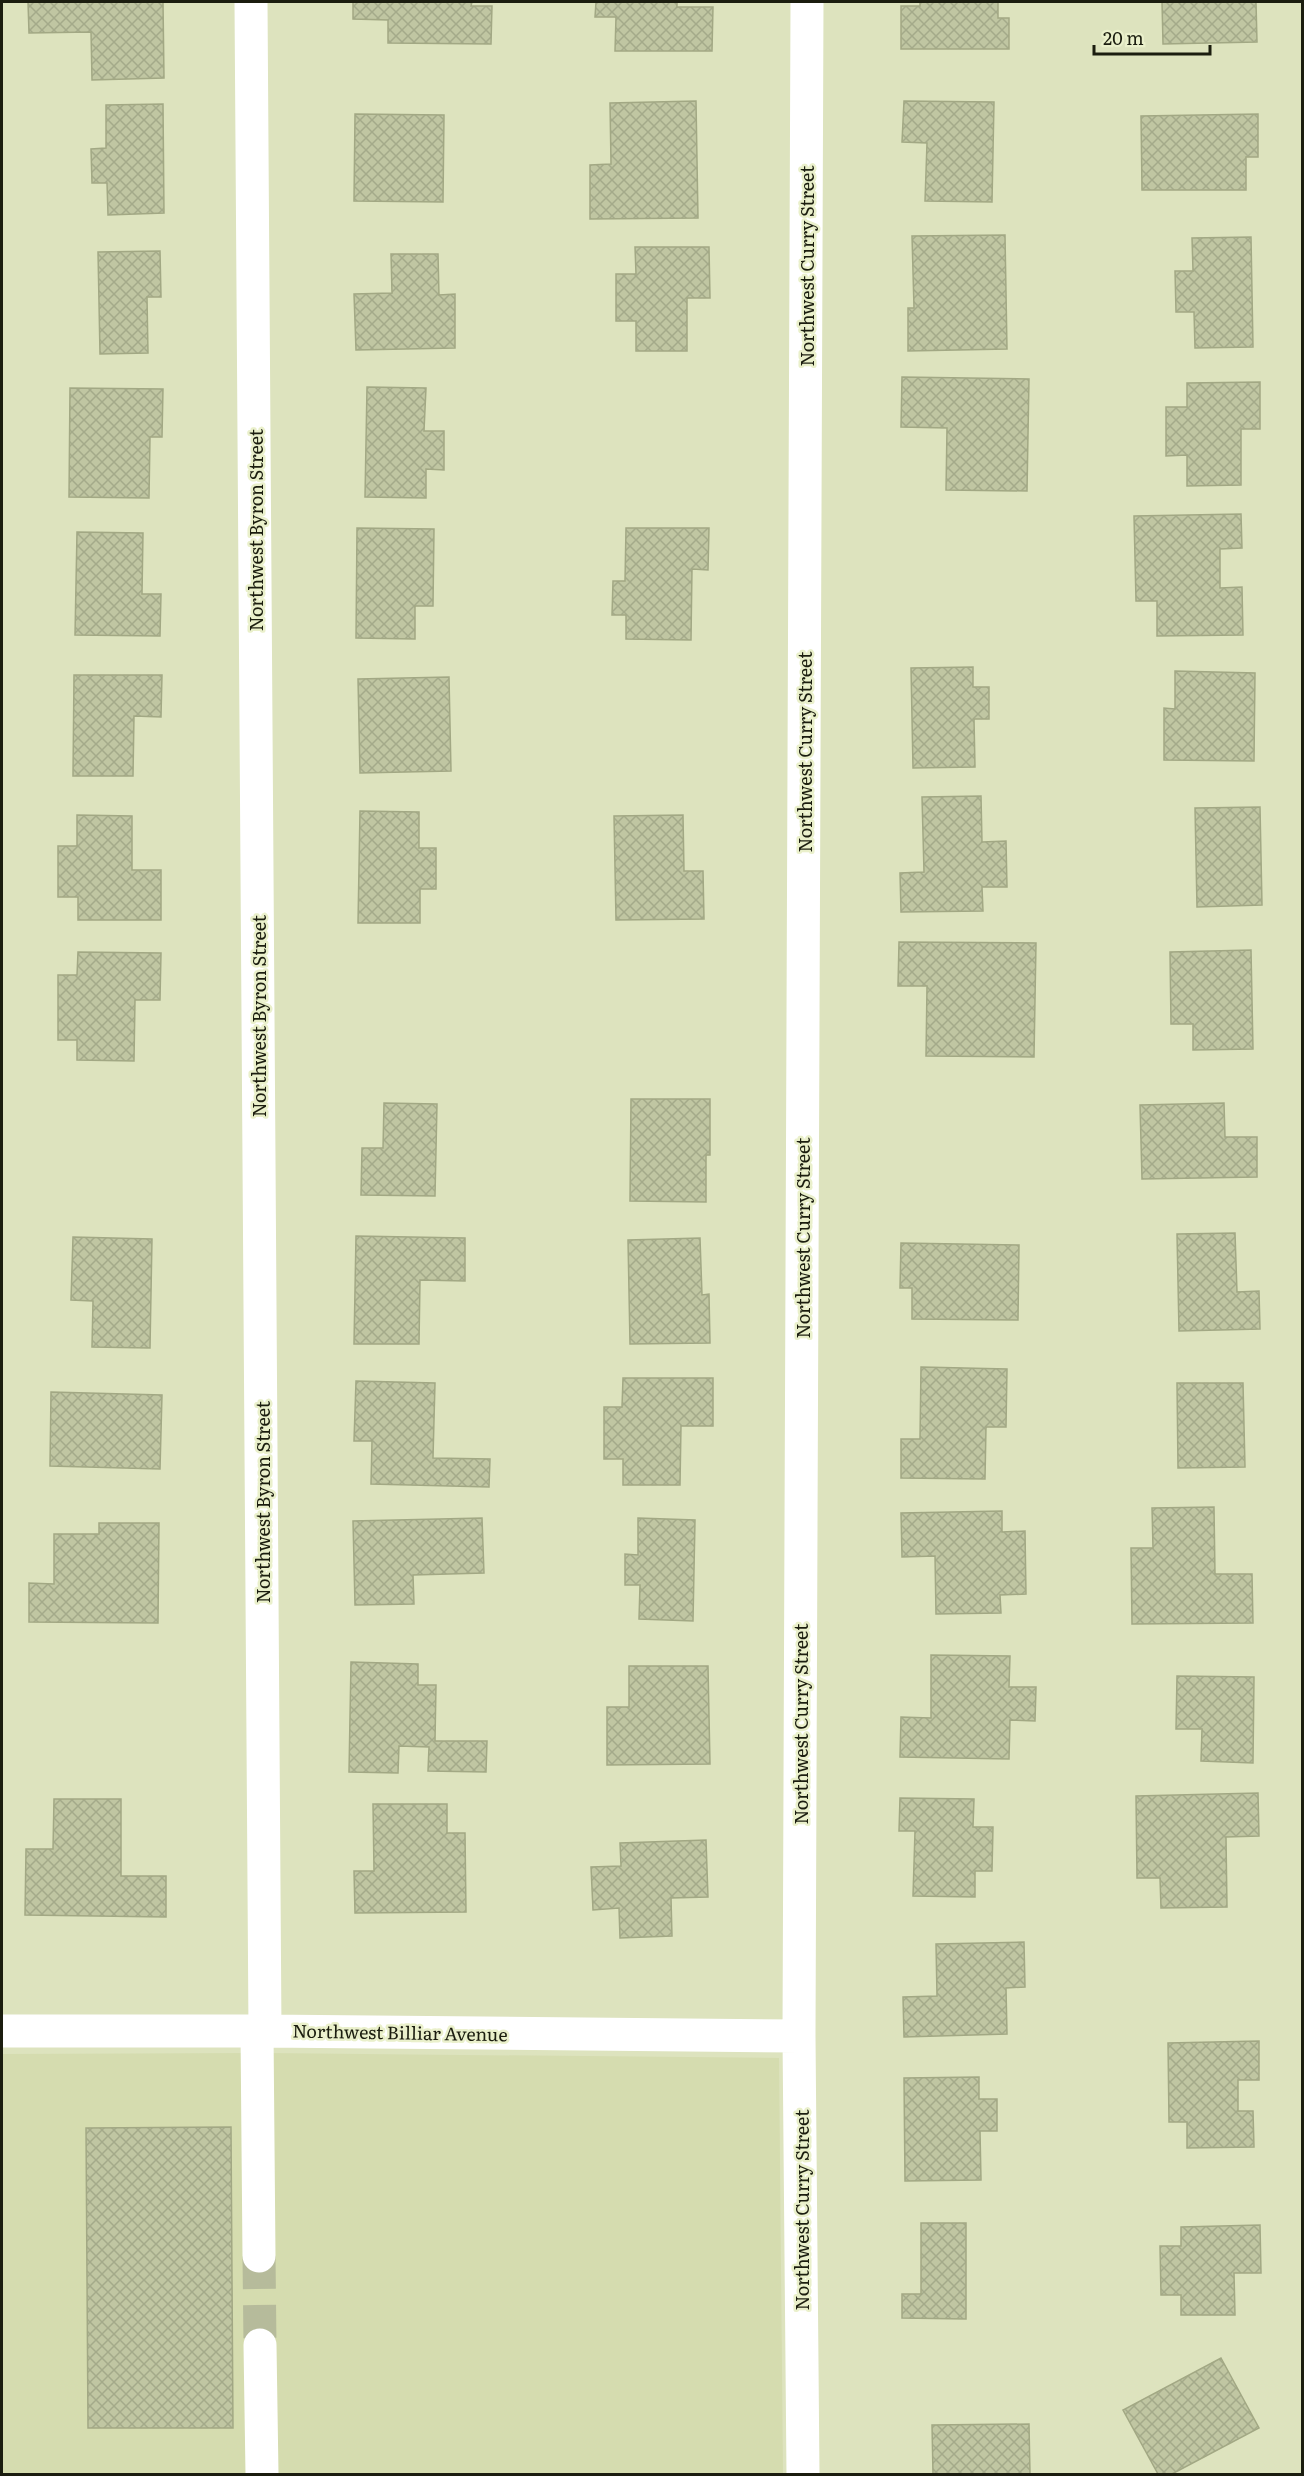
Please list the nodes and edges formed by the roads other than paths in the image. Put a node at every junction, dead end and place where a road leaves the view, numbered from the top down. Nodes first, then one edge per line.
1 (251, 2) edge
2 (807, 2) edge
3 (2, 2031) edge
4 (261, 2031) junction
5 (799, 2036) junction
6 (259, 2256) tunnel mouth
7 (260, 2345) tunnel mouth
8 (262, 2475) edge
9 (803, 2475) edge

1 - 4 street, Northwest Byron Street
2 - 5 street, Northwest Curry Street
3 - 4 street, Northwest Billiar Avenue
4 - 5 street, Northwest Billiar Avenue
4 - 6 street, Northwest Byron Street
5 - 9 street, Northwest Curry Street
7 - 8 street

